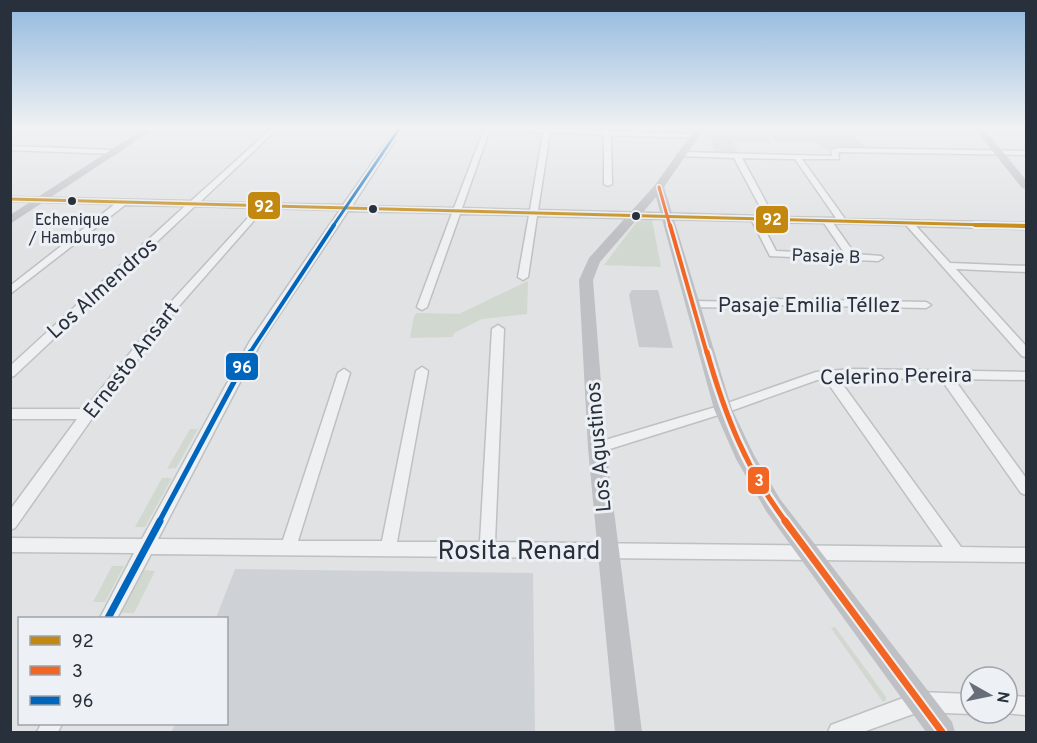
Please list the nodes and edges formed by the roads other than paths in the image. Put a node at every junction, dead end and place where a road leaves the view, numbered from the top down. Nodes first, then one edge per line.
1 (96, 164) edge
2 (237, 164) edge
3 (375, 164) edge
4 (474, 164) edge
5 (541, 164) edge
6 (608, 164) edge
7 (675, 164) edge
8 (741, 164) edge
9 (802, 164) edge
10 (1008, 164) edge
11 (608, 184) dead end
12 (659, 186) junction
13 (1026, 186) edge
14 (10, 199) edge
15 (42, 200) junction
16 (123, 202) junction
17 (193, 204) junction
18 (263, 206) junction
19 (345, 208) junction
20 (457, 211) junction
21 (532, 213) junction
22 (633, 216) junction
23 (668, 217) junction
24 (756, 219) junction
25 (771, 219) junction
26 (10, 221) edge
27 (827, 221) junction
28 (842, 221) junction
29 (909, 223) junction
30 (1026, 226) edge
31 (852, 257) junction
32 (878, 258) dead end
33 (949, 266) junction
34 (1026, 269) edge
35 (523, 277) dead end
36 (10, 291) edge
37 (693, 304) junction
38 (926, 305) dead end
39 (422, 307) dead end
40 (498, 329) dead end
41 (1026, 353) edge
42 (422, 371) dead end
43 (10, 373) edge
44 (344, 374) dead end
45 (828, 374) junction
46 (944, 374) junction
47 (1026, 376) edge
48 (723, 409) junction
49 (10, 414) edge
50 (88, 414) junction
51 (597, 448) junction
52 (1026, 489) edge
53 (10, 523) edge
54 (10, 545) edge
55 (146, 546) junction
56 (288, 548) junction
57 (388, 549) junction
58 (487, 550) junction
59 (608, 551) junction
60 (807, 552) junction
61 (957, 554) junction
62 (1026, 555) edge
63 (109, 617) edge
64 (919, 702) junction
65 (959, 704) edge
66 (628, 732) edge
67 (838, 732) edge
68 (942, 732) edge

1 - 15 street
2 - 17 street, Los Almendros
3 - 19 street
4 - 20 street
5 - 21 street
6 - 11 street
7 - 12 street, Los Agustinos
8 - 25 street
9 - 28 street
10 - 13 street
12 - 22 street, Los Agustinos
12 - 23 street
14 - 15 street
15 - 16 street
15 - 26 street
16 - 17 street
16 - 36 street
17 - 18 street
17 - 43 street, Los Almendros
18 - 19 street
18 - 50 street, Ernesto Ansart
19 - 20 street
19 - 55 street
20 - 21 street
20 - 39 street
21 - 22 street
21 - 35 street
22 - 23 street
22 - 51 street, Los Agustinos
23 - 24 street
23 - 37 street
24 - 25 street
24 - 31 street, Pasaje B
25 - 27 street
27 - 28 street
27 - 31 street
28 - 29 street
29 - 30 street
29 - 33 street
31 - 32 street, Pasaje B
33 - 34 street
33 - 41 street
37 - 38 street, Pasaje Emilia Téllez
37 - 48 street
40 - 58 street
42 - 57 street
44 - 56 street
45 - 46 street, Celerino Pereira
45 - 48 street, Celerino Pereira
45 - 61 street
46 - 47 street, Celerino Pereira
46 - 52 street
48 - 51 street, Celerino Pereira
48 - 60 street
49 - 50 street
50 - 53 street, Ernesto Ansart
51 - 59 street, Los Agustinos
54 - 55 street, Rosita Renard
55 - 56 street, Rosita Renard
55 - 63 street
56 - 57 street, Rosita Renard
57 - 58 street, Rosita Renard
58 - 59 street, Rosita Renard
59 - 60 street, Rosita Renard
59 - 66 street, Los Agustinos
60 - 61 street, Rosita Renard
60 - 64 street
61 - 62 street, Rosita Renard
64 - 65 street
64 - 67 street
64 - 68 street

